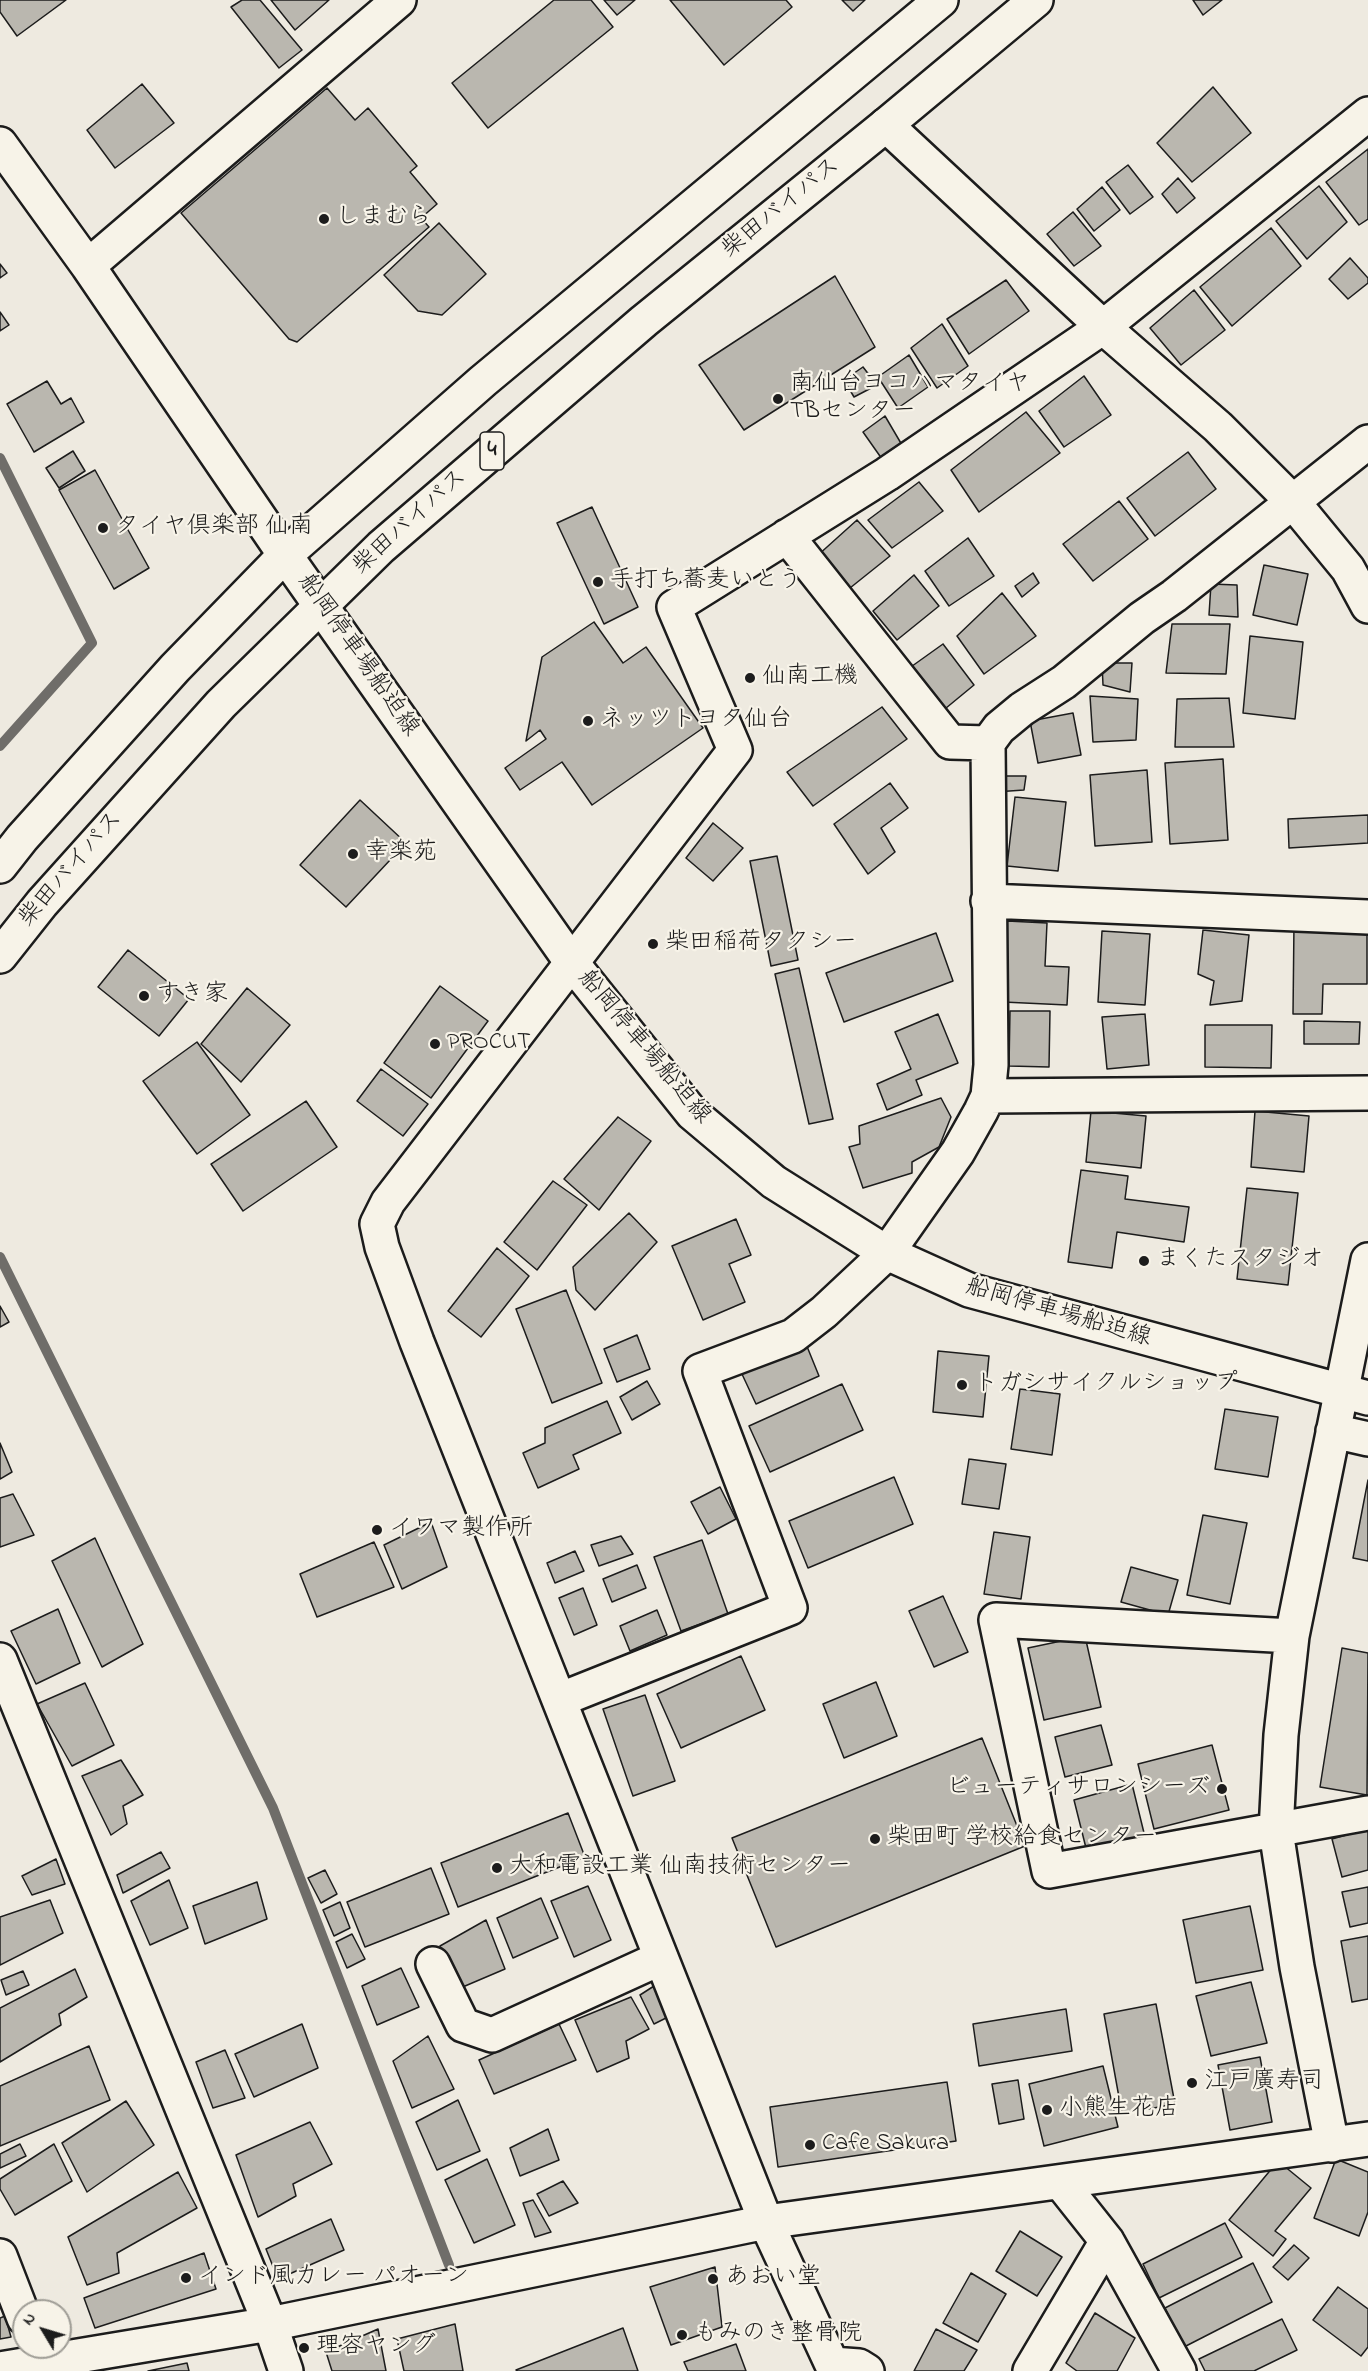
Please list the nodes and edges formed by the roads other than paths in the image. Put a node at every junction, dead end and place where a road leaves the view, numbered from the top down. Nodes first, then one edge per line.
1 (399, 0) edge
2 (941, 0) edge
3 (1036, 0) edge
4 (1368, 114) edge
5 (886, 125) junction
6 (4, 160) edge
7 (88, 266) junction
8 (1103, 327) junction
9 (1368, 442) edge
10 (1293, 502) junction
11 (787, 536) junction
12 (285, 555) junction
13 (321, 605) junction
14 (1368, 606) edge
15 (988, 742) junction
16 (0, 866) edge
17 (988, 902) junction
18 (1368, 917) edge
19 (0, 956) edge
20 (572, 963) junction
21 (1368, 1093) edge
22 (988, 1096) junction
23 (887, 1253) junction
24 (1368, 1260) edge
25 (1359, 1345) edge
26 (1354, 1395) edge
27 (1333, 1431) junction
28 (1368, 1439) edge
29 (1292, 1636) junction
30 (2, 1674) edge
31 (559, 1700) junction
32 (1368, 1813) edge
33 (1276, 1831) junction
34 (661, 1958) junction
35 (433, 1964) dead end
36 (1368, 2139) edge
37 (1332, 2145) junction
38 (1060, 2183) junction
39 (766, 2222) junction
40 (1107, 2241) junction
41 (0, 2256) edge
42 (17, 2299) edge
43 (270, 2324) junction
44 (72, 2350) edge
45 (27, 2359) edge
46 (834, 2367) edge
47 (0, 2369) edge
48 (286, 2371) edge
49 (867, 2371) edge
50 (1030, 2371) edge
51 (1179, 2371) edge

1 - 7 main road
2 - 12 main road
3 - 5 main road, 柴田バイパス / 4
4 - 8 main road
5 - 8 main road
5 - 13 main road, 柴田バイパス / 4
6 - 7 main road, 船岡停車場船迫線
7 - 12 main road, 船岡停車場船迫線
8 - 10 main road
8 - 11 main road
9 - 10 main road
10 - 14 main road
10 - 15 main road
11 - 15 main road
11 - 20 main road
12 - 13 main road, 船岡停車場船迫線
12 - 16 main road
13 - 19 main road, 柴田バイパス / 4
13 - 20 main road, 船岡停車場船迫線
15 - 17 main road
17 - 18 main road
17 - 22 main road
20 - 23 main road, 船岡停車場船迫線
20 - 31 main road
21 - 22 main road
22 - 23 main road
23 - 26 main road, 船岡停車場船迫線
23 - 31 main road
24 - 25 main road
25 - 26 main road
26 - 27 main road
27 - 28 main road
27 - 29 main road
29 - 33 main road
29 - 33 main road
30 - 43 main road
31 - 34 main road
32 - 33 main road
33 - 37 main road
34 - 35 main road
34 - 39 main road
36 - 37 main road
37 - 38 main road
38 - 39 main road
38 - 40 main road
39 - 43 main road
39 - 46 main road
40 - 50 main road
40 - 51 main road
41 - 42 main road
43 - 44 main road
43 - 48 main road
45 - 47 main road
46 - 49 main road

